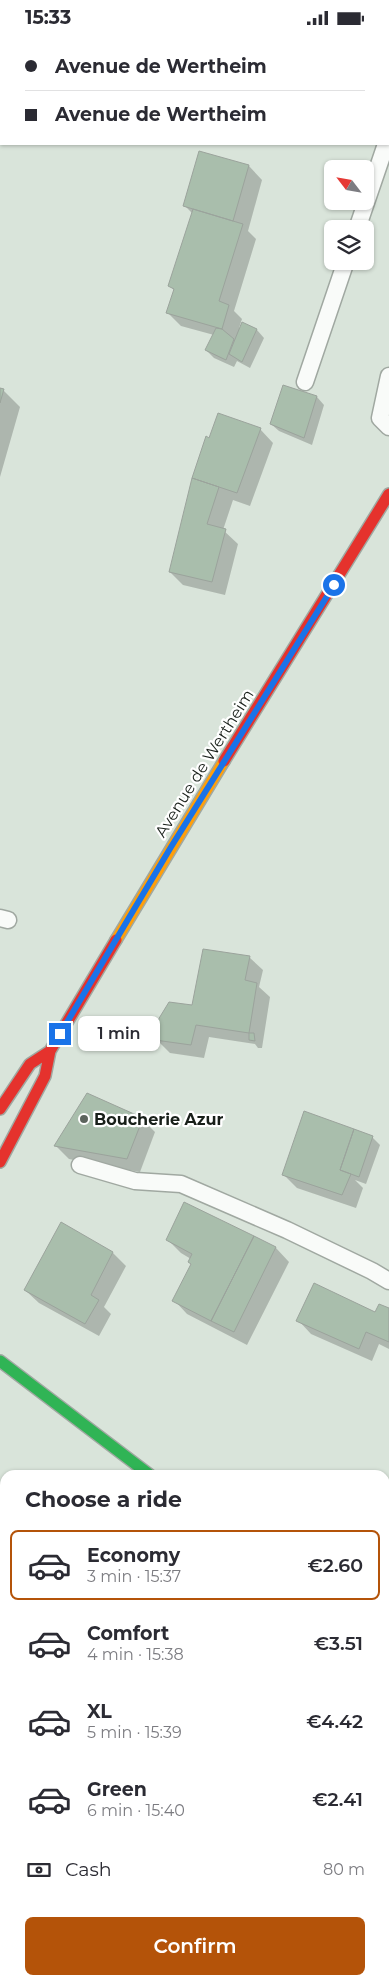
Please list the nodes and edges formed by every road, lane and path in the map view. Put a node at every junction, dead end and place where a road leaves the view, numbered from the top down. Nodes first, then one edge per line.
1 (386, 145) edge
2 (360, 220) edge
3 (343, 270) edge
4 (389, 376) edge
5 (306, 382) dead end
6 (389, 427) edge
7 (389, 495) edge
8 (50, 1051) junction
9 (0, 1109) edge
10 (0, 1162) edge
11 (80, 1165) dead end
12 (389, 1281) edge
13 (0, 1361) edge
14 (143, 1470) edge

1 - 2 lane
3 - 5 lane
4 - 6 lane
7 - 8 street, Avenue de Wertheim
8 - 9 street, Avenue de Wertheim
8 - 10 street, Avenue de Wertheim
11 - 12 lane
13 - 14 street

